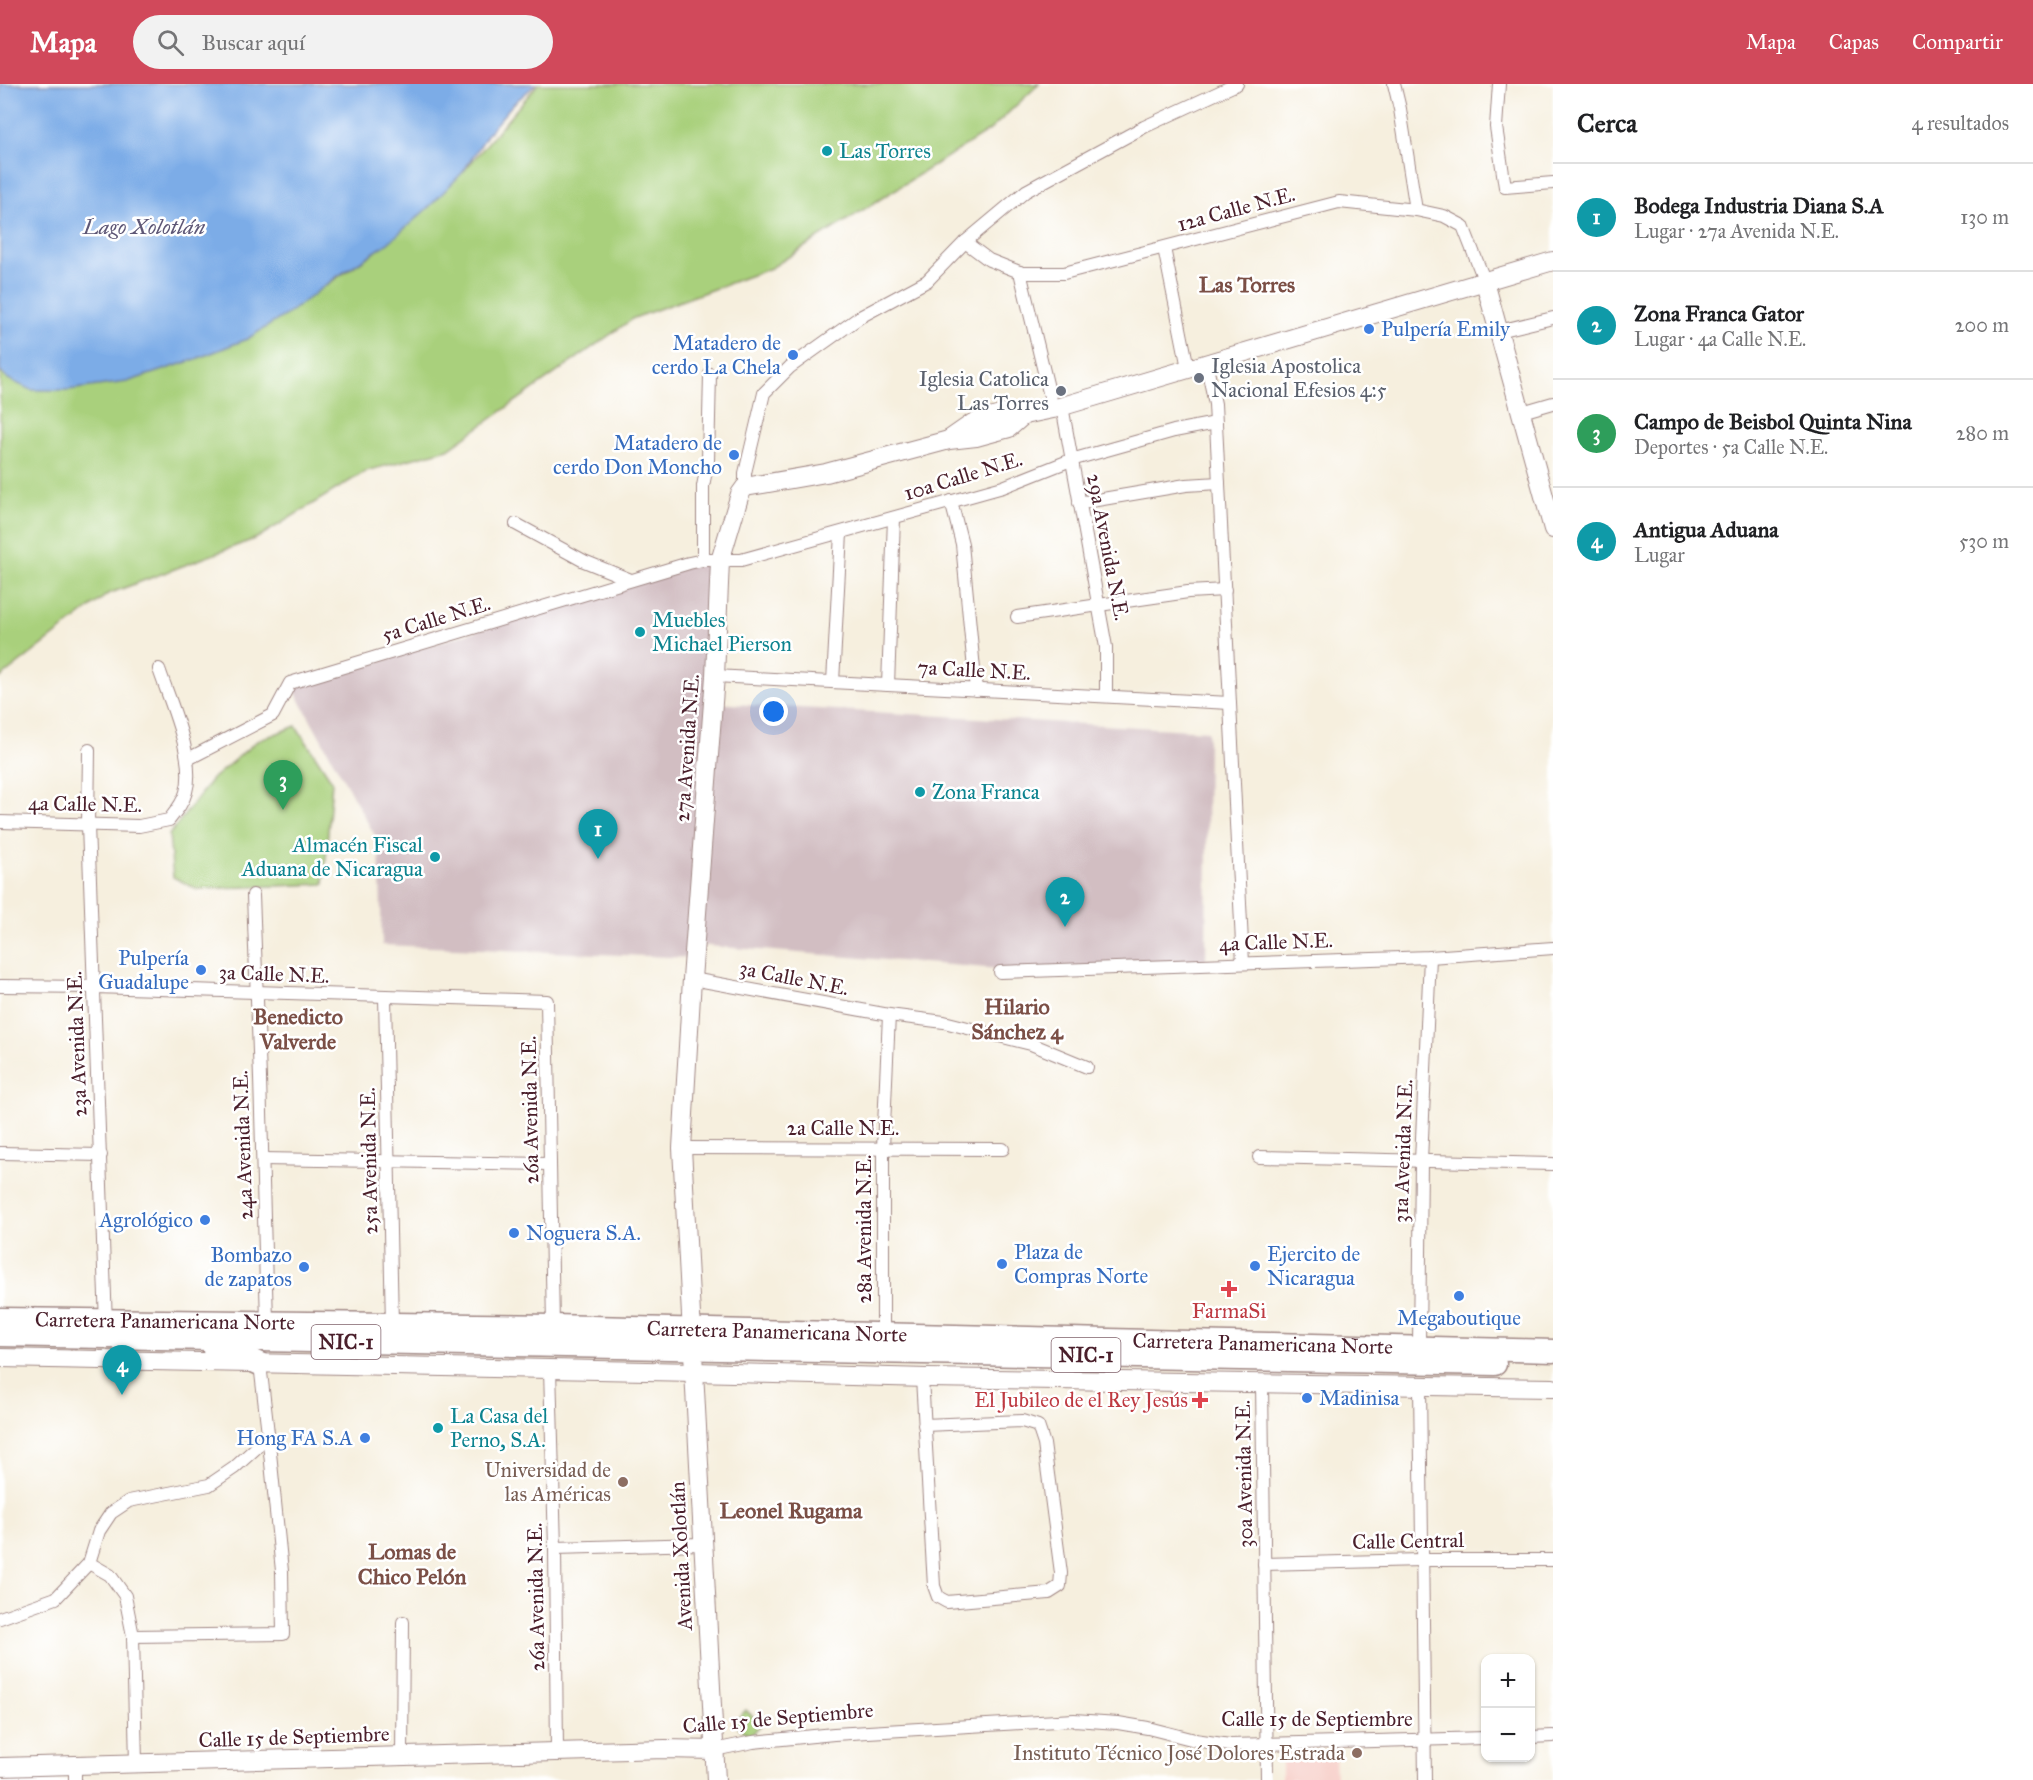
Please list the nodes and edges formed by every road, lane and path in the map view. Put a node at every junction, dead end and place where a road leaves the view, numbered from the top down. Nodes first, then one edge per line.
1 (1237, 84) edge
2 (1394, 84) edge
3 (1499, 84) edge
4 (1553, 183) edge
5 (1416, 210) junction
6 (965, 242) junction
7 (1164, 248) junction
8 (1553, 261) edge
9 (1020, 272) junction
10 (1485, 282) junction
11 (1553, 318) edge
12 (1499, 331) junction
13 (1206, 362) junction
14 (1188, 368) junction
15 (710, 374) dead end
16 (1553, 403) edge
17 (1057, 408) junction
18 (1522, 412) junction
19 (1216, 423) junction
20 (1071, 460) junction
21 (1219, 483) junction
22 (745, 488) junction
23 (951, 501) junction
24 (1079, 503) junction
25 (894, 518) junction
26 (516, 524) dead end
27 (1553, 529) edge
28 (842, 533) junction
29 (711, 561) junction
30 (632, 580) junction
31 (1225, 590) junction
32 (1099, 605) junction
33 (1017, 617) dead end
34 (159, 669) dead end
35 (715, 676) junction
36 (833, 682) junction
37 (888, 685) junction
38 (976, 690) junction
39 (1106, 696) junction
40 (1230, 703) junction
41 (89, 750) dead end
42 (188, 759) junction
43 (0, 822) edge
44 (88, 825) junction
45 (253, 895) dead end
46 (1553, 948) edge
47 (1430, 957) junction
48 (1243, 963) junction
49 (1000, 972) dead end
50 (692, 979) junction
51 (0, 986) edge
52 (94, 987) junction
53 (257, 993) junction
54 (385, 997) junction
55 (547, 1001) joint
56 (888, 1015) junction
57 (1087, 1067) dead end
58 (682, 1148) junction
59 (884, 1148) junction
60 (1003, 1149) dead end
61 (0, 1153) edge
62 (101, 1155) junction
63 (1259, 1156) dead end
64 (263, 1160) junction
65 (1421, 1161) junction
66 (387, 1162) junction
67 (550, 1164) junction
68 (1553, 1164) edge
69 (0, 1319) edge
70 (267, 1321) junction
71 (392, 1324) junction
72 (553, 1326) junction
73 (106, 1329) junction
74 (883, 1334) junction
75 (0, 1335) edge
76 (691, 1339) junction
77 (1419, 1346) junction
78 (1553, 1351) edge
79 (0, 1358) edge
80 (260, 1364) junction
81 (1480, 1364) junction
82 (1553, 1366) edge
83 (550, 1369) junction
84 (695, 1372) junction
85 (922, 1378) junction
86 (1271, 1384) junction
87 (1420, 1386) junction
88 (1547, 1388) edge
89 (924, 1425) junction
90 (268, 1433) junction
91 (702, 1544) junction
92 (555, 1548) junction
93 (1421, 1560) junction
94 (1553, 1560) edge
95 (89, 1563) junction
96 (1264, 1564) junction
97 (0, 1618) edge
98 (403, 1622) dead end
99 (133, 1636) junction
100 (1553, 1736) edge
101 (1535, 1737) edge
102 (1481, 1738) edge
103 (1425, 1741) junction
104 (1266, 1745) junction
105 (714, 1750) junction
106 (557, 1752) junction
107 (402, 1757) junction
108 (136, 1764) junction
109 (0, 1767) edge
110 (75, 1773) edge
111 (716, 1780) edge
112 (1267, 1780) edge
113 (1425, 1780) edge

1 - 6 street, 27a Avenida N.E.
2 - 5 street
3 - 4 street
5 - 7 street, 12a Calle N.E.
5 - 10 street, 12a Calle N.E.
6 - 9 street, 12a Calle N.E.
6 - 22 street, 27a Avenida N.E.
7 - 9 street, 12a Calle N.E.
7 - 14 street
8 - 10 street
9 - 17 street, 29a Avenida N.E.
10 - 12 street
10 - 13 street
11 - 12 street
12 - 18 street
13 - 14 street
13 - 19 street
14 - 17 street
15 - 29 street
16 - 18 street
17 - 20 street, 29a Avenida N.E.
17 - 22 street
18 - 27 street
19 - 20 street, 10a Calle N.E.
19 - 21 street
20 - 23 street, 10a Calle N.E.
20 - 24 street, 29a Avenida N.E.
21 - 24 street
21 - 31 street
22 - 29 street, 27a Avenida N.E.
23 - 25 street, 10a Calle N.E.
23 - 38 street
24 - 32 street, 29a Avenida N.E.
25 - 28 street, 10a Calle N.E.
25 - 37 street
26 - 30 street
28 - 29 street, 10a Calle N.E.
28 - 36 street
29 - 30 street, 5a Calle N.E.
29 - 35 street, 27a Avenida N.E.
30 - 42 street, 5a Calle N.E.
31 - 32 street
31 - 40 street
32 - 33 street
32 - 39 street, 29a Avenida N.E.
34 - 42 street
35 - 36 street, 7a Calle N.E.
35 - 50 street, 27a Avenida N.E.
36 - 37 street, 7a Calle N.E.
37 - 38 street, 7a Calle N.E.
38 - 39 street, 7a Calle N.E.
39 - 40 street, 7a Calle N.E.
40 - 48 street
41 - 44 street, 23a Avenida N.E.
42 - 44 street, 4a Calle N.E.
43 - 44 street, 4a Calle N.E.
44 - 52 street, 23a Avenida N.E.
45 - 53 street, 24a Avenida N.E.
46 - 47 street, 4a Calle N.E.
47 - 48 street, 4a Calle N.E.
47 - 65 street, 31a Avenida N.E.
48 - 49 street, 4a Calle N.E.
50 - 56 street, 3a Calle N.E.
50 - 58 street, 27a Avenida N.E.
51 - 52 street, 3a Calle N.E.
52 - 53 street, 3a Calle N.E.
52 - 62 street, 23a Avenida N.E.
53 - 54 street, 3a Calle N.E.
53 - 64 street, 24a Avenida N.E.
54 - 55 street, 3a Calle N.E.
54 - 66 street, 25a Avenida N.E.
55 - 67 street, 26a Avenida N.E.
56 - 57 street, 3a Calle N.E.
56 - 59 street, 28a Avenida N.E.
58 - 59 street, 2a Calle N.E.
58 - 76 street, 27a Avenida N.E.
59 - 60 street, 2a Calle N.E.
59 - 74 street, 28a Avenida N.E.
61 - 62 street
62 - 73 street, 23a Avenida N.E.
63 - 65 street
64 - 66 street
64 - 70 street, 24a Avenida N.E.
65 - 68 street
65 - 77 street, 31a Avenida N.E.
66 - 67 street
66 - 71 street, 25a Avenida N.E.
67 - 72 street, 26a Avenida N.E.
69 - 73 highway, Carretera Panamericana Norte / NIC-1
70 - 71 highway, Carretera Panamericana Norte / NIC-1
70 - 73 highway, Carretera Panamericana Norte / NIC-1
71 - 72 highway, Carretera Panamericana Norte / NIC-1
72 - 76 highway, Carretera Panamericana Norte / NIC-1
73 - 75 highway, Carretera Panamericana Norte / NIC-1
73 - 76 highway, Carretera Panamericana Norte / NIC-1
73 - 80 highway
74 - 76 highway, Carretera Panamericana Norte / NIC-1
74 - 77 highway, Carretera Panamericana Norte / NIC-1
76 - 81 highway, Carretera Panamericana Norte / NIC-1
76 - 84 street, Avenida Xolotlán
77 - 78 highway, Carretera Panamericana Norte / NIC-1
79 - 80 street
80 - 83 street
80 - 90 street
81 - 82 highway, Carretera Panamericana Norte / NIC-1
81 - 88 street
83 - 84 street
83 - 92 street, 26a Avenida N.E.
84 - 85 street
84 - 91 street, Avenida Xolotlán
85 - 86 street
85 - 89 street
86 - 87 street
86 - 96 street, 30a Avenida N.E.
87 - 88 street
87 - 93 street
89 - 89 street
90 - 95 street
90 - 99 street
91 - 92 street
91 - 105 street, Avenida Xolotlán
92 - 106 street, 26a Avenida N.E.
93 - 94 street, Calle Central
93 - 96 street, Calle Central
93 - 103 street
95 - 97 street
95 - 99 street
96 - 104 street, 30a Avenida N.E.
98 - 107 street
99 - 108 street
100 - 101 street
102 - 103 street, Calle 15 de Septiembre
103 - 104 street, Calle 15 de Septiembre
103 - 113 street
104 - 105 street, Calle 15 de Septiembre
104 - 112 street, 30a Avenida N.E.
105 - 106 street, Calle 15 de Septiembre
105 - 111 street, Avenida Xolotlán
106 - 107 street, Calle 15 de Septiembre
107 - 108 street, Calle 15 de Septiembre
108 - 110 street, Calle 15 de Septiembre
109 - 110 street, Calle 15 de Septiembre

